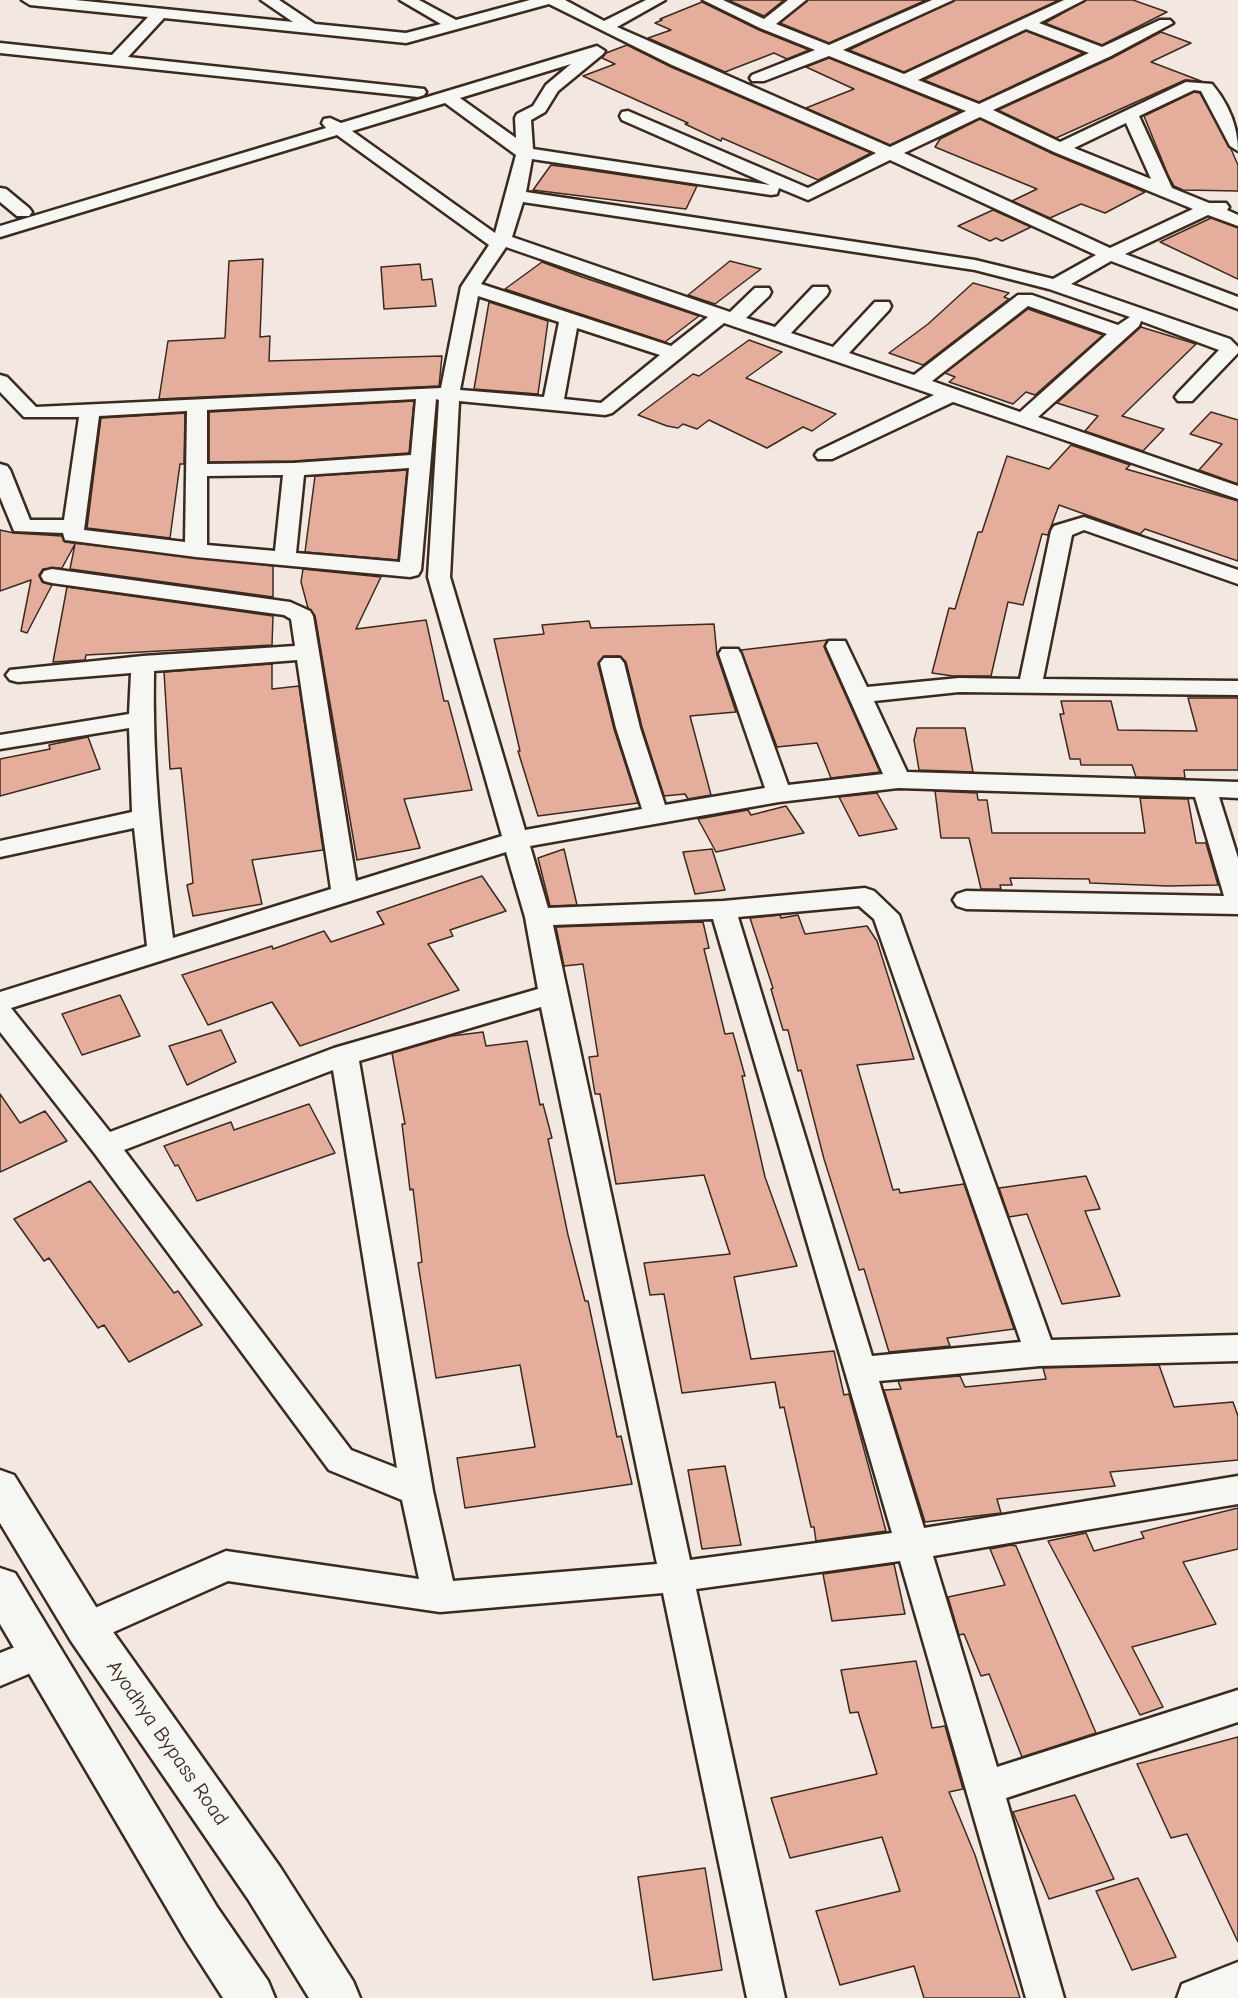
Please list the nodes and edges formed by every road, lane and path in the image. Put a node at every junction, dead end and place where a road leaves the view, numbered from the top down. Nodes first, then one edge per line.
1 (30, 0) edge
2 (269, 0) edge
3 (408, 0) edge
4 (547, 0) edge
5 (553, 0) edge
6 (578, 0) edge
7 (657, 0) edge
8 (711, 0) edge
9 (798, 0) edge
10 (945, 0) edge
11 (1076, 0) edge
12 (160, 13) junction
13 (1024, 23) junction
14 (1165, 23) dead end
15 (765, 25) junction
16 (456, 26) junction
17 (612, 27) junction
18 (314, 28) junction
19 (629, 41) junction
20 (0, 48) edge
21 (830, 50) junction
22 (597, 51) junction
23 (1105, 53) junction
24 (116, 60) junction
25 (715, 60) dead end
26 (905, 80) junction
27 (418, 92) junction
28 (448, 97) junction
29 (979, 110) junction
30 (628, 116) dead end
31 (1131, 116) junction
32 (332, 125) junction
33 (1238, 146) edge
34 (1060, 148) junction
35 (899, 149) junction
36 (525, 153) junction
37 (1165, 191) junction
38 (0, 193) edge
39 (808, 195) junction
40 (516, 196) junction
41 (1238, 204) edge
42 (1209, 208) junction
43 (23, 212) junction
44 (1078, 221) dead end
45 (1238, 221) edge
46 (0, 222) edge
47 (1111, 235) dead end
48 (500, 242) junction
49 (1132, 244) junction
50 (1112, 254) junction
51 (1056, 285) junction
52 (470, 287) junction
53 (820, 291) dead end
54 (1238, 291) edge
55 (762, 292) dead end
56 (1238, 303) edge
57 (882, 306) dead end
58 (1140, 315) junction
59 (728, 317) junction
60 (569, 318) junction
61 (1120, 332) junction
62 (778, 335) junction
63 (674, 353) junction
64 (837, 355) junction
65 (0, 381) edge
66 (918, 382) junction
67 (438, 394) junction
68 (953, 394) junction
69 (1185, 397) dead end
70 (22, 402) junction
71 (0, 404) edge
72 (552, 404) junction
73 (197, 405) junction
74 (90, 410) junction
75 (1024, 419) junction
76 (825, 455) dead end
77 (421, 461) junction
78 (294, 469) junction
79 (0, 470) edge
80 (197, 471) junction
81 (1238, 493) edge
82 (74, 527) junction
83 (196, 550) junction
84 (285, 559) junction
85 (52, 576) dead end
86 (1238, 577) edge
87 (837, 646) dead end
88 (308, 652) junction
89 (730, 654) dead end
90 (142, 663) junction
91 (612, 663) dead end
92 (18, 675) dead end
93 (1030, 685) junction
94 (1238, 688) edge
95 (859, 695) junction
96 (141, 719) junction
97 (2, 742) dead end
98 (898, 780) junction
99 (1205, 790) junction
100 (1238, 790) edge
101 (779, 794) junction
102 (656, 815) junction
103 (145, 817) junction
104 (516, 840) junction
105 (0, 849) edge
106 (345, 895) junction
107 (966, 900) dead end
108 (1238, 900) edge
109 (1238, 905) edge
110 (723, 910) junction
111 (538, 917) junction
112 (161, 952) junction
113 (552, 994) junction
114 (0, 1002) edge
115 (0, 1013) edge
116 (344, 1055) junction
117 (105, 1146) junction
118 (1238, 1348) edge
119 (1040, 1353) junction
120 (860, 1370) junction
121 (0, 1487) edge
122 (1238, 1490) edge
123 (417, 1491) junction
124 (911, 1545) junction
125 (678, 1577) junction
126 (0, 1586) edge
127 (440, 1597) junction
128 (86, 1628) junction
129 (40, 1653) junction
130 (0, 1670) edge
131 (1238, 1706) edge
132 (985, 1788) junction
133 (1238, 1981) edge
134 (251, 1998) edge
135 (336, 1998) edge
136 (766, 1998) edge
137 (1045, 1998) edge
138 (1196, 1998) edge

1 - 12 street
2 - 18 street
3 - 16 street
4 - 16 street
5 - 17 street
6 - 17 street
7 - 17 street
8 - 15 street
9 - 15 street
10 - 21 street
11 - 13 street
12 - 18 street
12 - 24 street
13 - 23 street
13 - 26 street
14 - 23 street
15 - 21 street
16 - 18 street
17 - 19 street
17 - 25 street
17 - 27 street
19 - 22 street
19 - 35 street
20 - 24 street
21 - 26 street
21 - 35 street
22 - 28 street
22 - 36 street
23 - 29 street
24 - 27 street
26 - 29 street
27 - 32 street
28 - 32 street
28 - 36 street
29 - 34 street
29 - 35 street
30 - 39 street
31 - 33 street
31 - 34 street
31 - 37 street
32 - 43 street
32 - 46 street
32 - 48 street
34 - 37 street
35 - 39 street
35 - 44 street
35 - 50 street
36 - 39 street
36 - 40 street
37 - 42 street
38 - 43 street
40 - 48 street
40 - 51 street
41 - 42 street
42 - 45 street
42 - 49 street
43 - 46 street
47 - 49 street
48 - 52 street
48 - 59 street
49 - 50 street
49 - 54 street
50 - 51 street
50 - 56 street
51 - 58 street
52 - 60 street
52 - 67 street
53 - 62 street
55 - 59 street
57 - 64 street
58 - 61 street
58 - 69 street
59 - 62 street
59 - 63 street
60 - 63 street
60 - 72 street
61 - 66 street
61 - 75 street
62 - 64 street
63 - 72 street
64 - 66 street
65 - 70 street
66 - 68 street
67 - 72 street
67 - 73 street
67 - 77 street
67 - 104 street
68 - 75 street
68 - 76 street
70 - 71 street
70 - 74 street
73 - 74 street
73 - 80 street
74 - 82 street
75 - 81 street
77 - 78 street
77 - 84 street
78 - 80 street
78 - 84 street
79 - 82 street
80 - 83 street
82 - 83 street
83 - 84 street
85 - 88 street
86 - 93 street
87 - 95 street
88 - 90 street
88 - 106 street
89 - 101 street
90 - 92 street
90 - 96 street
91 - 102 street
93 - 94 street
93 - 95 street
95 - 98 street
96 - 97 street
96 - 103 street
98 - 99 street
98 - 101 street
99 - 100 street
99 - 108 street
101 - 102 street
102 - 104 street
103 - 105 street
103 - 112 street
104 - 106 street
104 - 111 street
106 - 112 street
107 - 109 street
110 - 111 street
110 - 119 street
110 - 120 street
111 - 113 street
112 - 114 street
113 - 116 street
113 - 125 street
115 - 117 street
116 - 117 street
116 - 123 street
117 - 123 street
118 - 119 street
119 - 120 street
120 - 124 street
121 - 128 main road, Ayodhya Bypass Road
122 - 124 street
123 - 127 street
124 - 125 street
124 - 132 street
125 - 127 street
125 - 136 street
126 - 129 main road
127 - 128 street
128 - 135 main road, Ayodhya Bypass Road
129 - 130 street
129 - 134 main road
131 - 132 street
132 - 137 street
133 - 138 street

